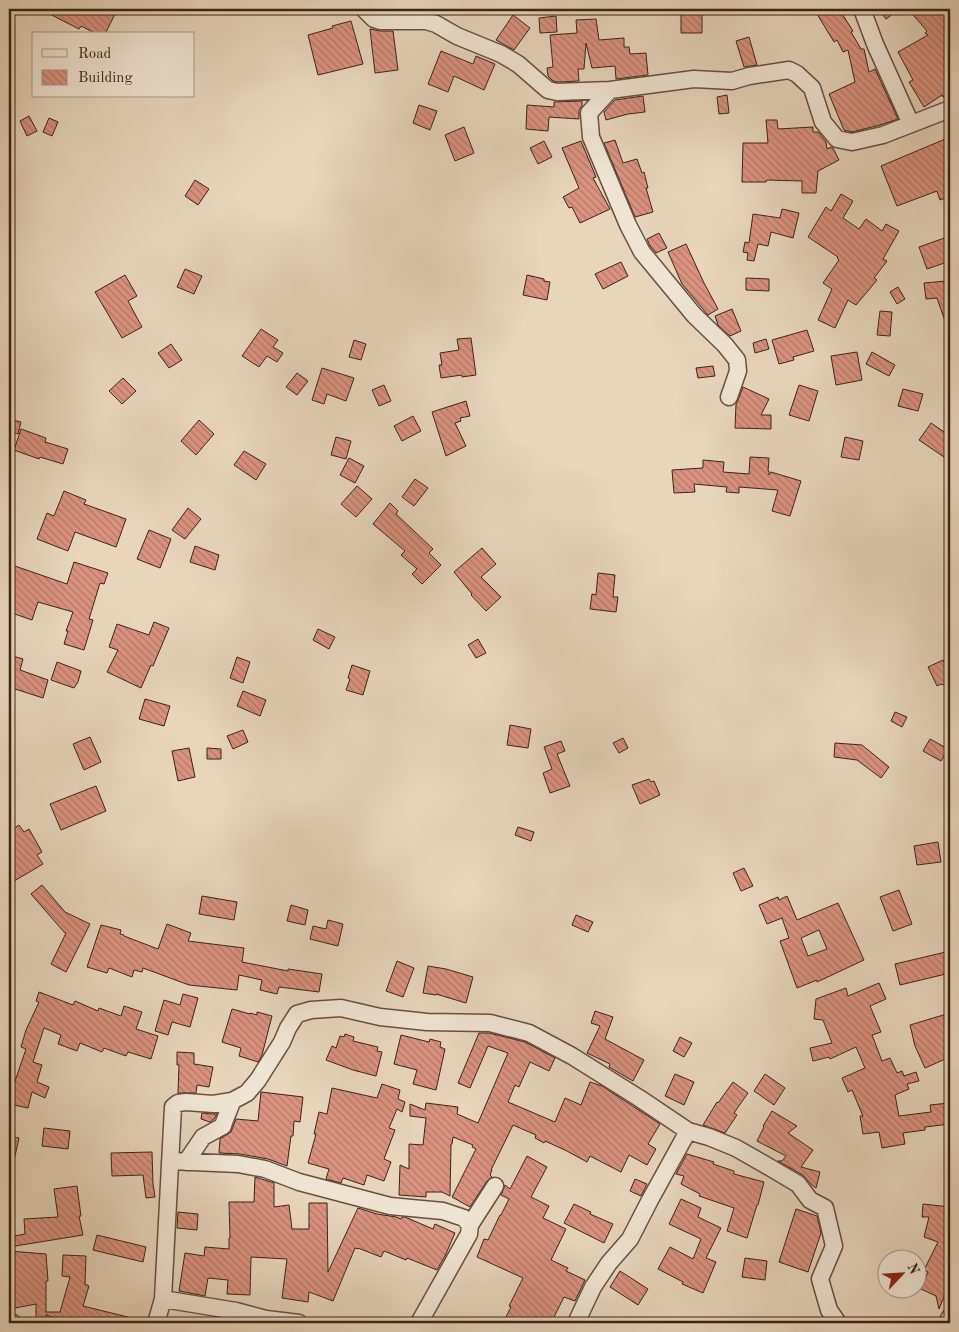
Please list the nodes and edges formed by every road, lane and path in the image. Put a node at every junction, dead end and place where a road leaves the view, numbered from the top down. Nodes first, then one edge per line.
1 (364, 9) edge
2 (862, 9) edge
3 (610, 90) junction
4 (950, 109) edge
5 (911, 124) junction
6 (729, 396) dead end
7 (232, 1101) junction
8 (688, 1130) junction
9 (178, 1162) junction
10 (495, 1186) dead end
11 (470, 1225) junction
12 (163, 1299) junction
13 (950, 1317) edge
14 (9, 1321) edge
15 (13, 1323) edge
16 (156, 1323) edge
17 (299, 1323) edge
18 (419, 1323) edge
19 (576, 1323) edge
20 (838, 1323) edge
21 (948, 1323) edge

1 - 3 street
2 - 5 street
3 - 5 street
3 - 6 street
4 - 5 street
7 - 8 street
7 - 9 street
7 - 9 street
8 - 19 street
8 - 20 street
9 - 11 street
9 - 12 street
10 - 11 street
11 - 18 street
12 - 16 street
12 - 17 street
13 - 21 street
14 - 15 street

